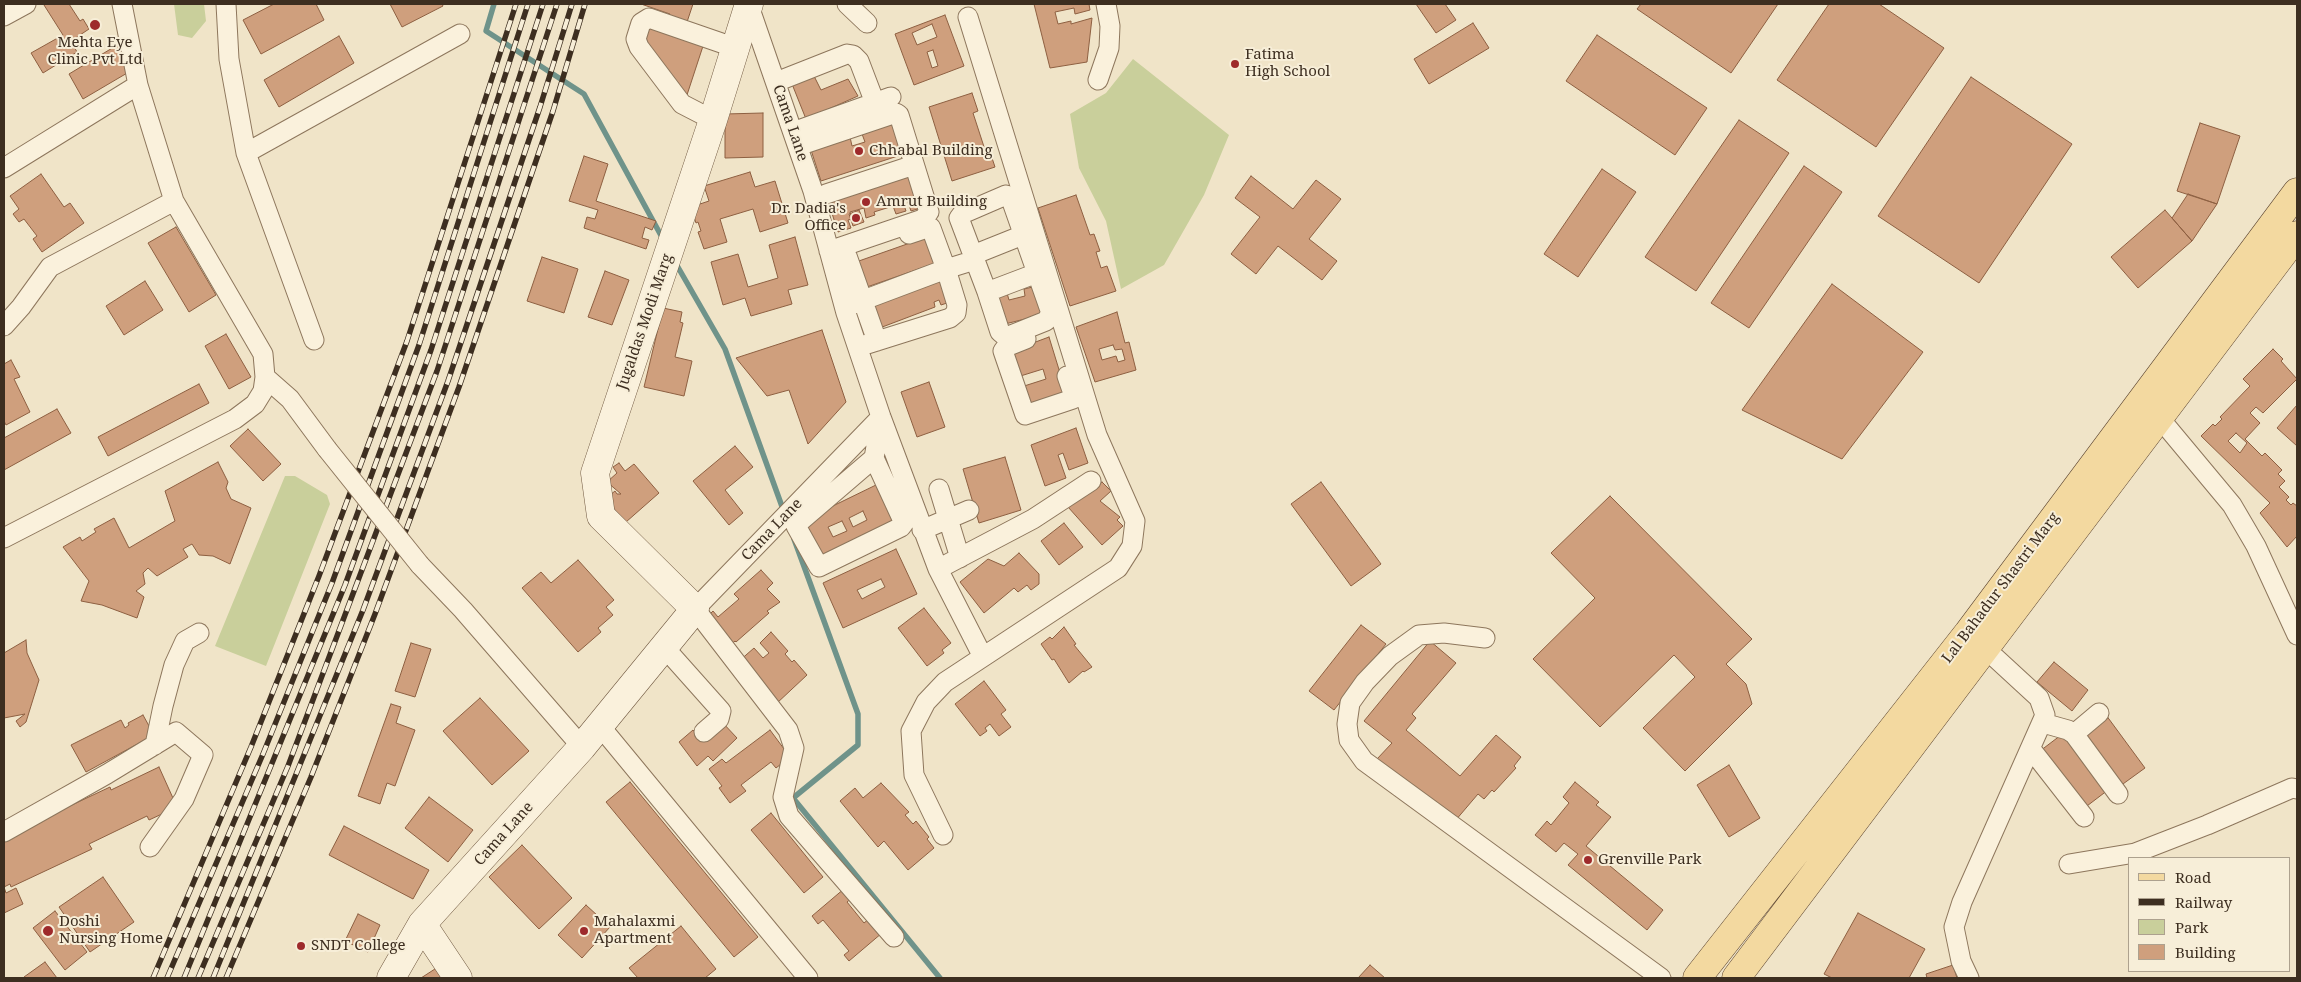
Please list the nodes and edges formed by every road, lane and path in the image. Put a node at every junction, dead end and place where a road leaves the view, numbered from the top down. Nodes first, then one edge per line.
1 (26, 4) edge
2 (122, 4) edge
3 (226, 4) edge
4 (833, 4) edge
5 (845, 4) edge
6 (1106, 4) edge
7 (749, 5) edge
8 (4, 16) edge
9 (968, 16) dead end
10 (867, 23) dead end
11 (460, 34) dead end
12 (736, 48) junction
13 (1098, 80) dead end
14 (776, 82) junction
15 (138, 85) junction
16 (713, 120) junction
17 (795, 139) junction
18 (246, 154) junction
19 (914, 165) junction
20 (4, 168) edge
21 (2297, 192) edge
22 (818, 196) junction
23 (174, 201) junction
24 (1029, 233) junction
25 (2297, 235) edge
26 (836, 256) junction
27 (974, 257) junction
28 (946, 270) junction
29 (1041, 272) junction
30 (987, 292) junction
31 (854, 304) junction
32 (4, 326) edge
33 (1056, 328) junction
34 (314, 340) dead end
35 (877, 341) junction
36 (858, 347) junction
37 (265, 377) junction
38 (2152, 409) junction
39 (881, 417) junction
40 (874, 458) junction
41 (1091, 481) dead end
42 (939, 489) dead end
43 (969, 510) dead end
44 (948, 519) junction
45 (922, 530) junction
46 (4, 538) edge
47 (960, 558) junction
48 (938, 569) junction
49 (695, 609) junction
50 (199, 633) dead end
51 (2297, 635) edge
52 (1485, 638) dead end
53 (1976, 640) junction
54 (664, 647) junction
55 (983, 657) junction
56 (2099, 713) dead end
57 (2043, 723) junction
58 (600, 726) junction
59 (704, 732) dead end
60 (2074, 734) junction
61 (155, 745) junction
62 (582, 747) junction
63 (2031, 749) junction
64 (1884, 761) junction
65 (2297, 789) edge
66 (2118, 794) dead end
67 (2084, 817) dead end
68 (4, 832) edge
69 (943, 835) dead end
70 (150, 847) dead end
71 (2069, 864) dead end
72 (1747, 914) junction
73 (422, 924) junction
74 (1771, 932) junction
75 (894, 937) dead end
76 (391, 978) edge
77 (458, 978) edge
78 (808, 978) edge
79 (1661, 978) edge
80 (1697, 978) edge
81 (1736, 978) edge
82 (1969, 978) edge

1 - 8 street
2 - 15 street
3 - 18 street
4 - 5 street
5 - 10 street
6 - 13 street
7 - 12 street, Jugaldas Modi Marg
7 - 14 street, Cama Lane
9 - 24 street
11 - 18 street
12 - 16 street, Jugaldas Modi Marg
12 - 16 street
14 - 17 street, Cama Lane
14 - 17 street
15 - 20 street
15 - 23 street
16 - 49 street, Jugaldas Modi Marg
17 - 19 street
17 - 22 street, Cama Lane
18 - 34 street
19 - 22 street
19 - 26 street
21 - 38 main road, Lal Bahadur Shastri Marg
22 - 26 street, Cama Lane
23 - 32 street
23 - 37 street
24 - 27 street
24 - 27 street
24 - 29 street
25 - 38 main road, Lal Bahadur Shastri Marg
26 - 28 street
26 - 31 street, Cama Lane
27 - 28 street
27 - 30 street
28 - 31 street
28 - 35 street
29 - 30 street
29 - 30 street
29 - 33 street
31 - 35 street
31 - 36 street, Cama Lane
33 - 33 street
33 - 55 street
35 - 36 street
36 - 39 street, Cama Lane
37 - 46 street
37 - 62 street, bridge
38 - 51 street
38 - 53 main road, Lal Bahadur Shastri Marg
39 - 40 street
39 - 45 street
39 - 49 street, Cama Lane
40 - 40 street
41 - 47 street
42 - 44 street
43 - 44 street
44 - 45 street
44 - 47 street
45 - 48 street
47 - 48 street
48 - 55 street
49 - 54 street, Cama Lane
49 - 75 street
50 - 61 street
52 - 79 street
53 - 57 street
53 - 64 main road, Lal Bahadur Shastri Marg
54 - 58 street, Cama Lane
54 - 59 street
55 - 69 street
56 - 60 street
57 - 60 street
57 - 63 street
58 - 62 street, Cama Lane
58 - 78 street
60 - 66 street
61 - 68 street
61 - 70 street
62 - 73 street, Cama Lane
63 - 67 street
63 - 82 street
64 - 72 main road, Lal Bahadur Shastri Marg
64 - 74 main road, Lal Bahadur Shastri Marg
65 - 71 street
72 - 74 main road
72 - 80 main road, Lal Bahadur Shastri Marg
73 - 76 street, Cama Lane
73 - 77 street
74 - 81 main road, Lal Bahadur Shastri Marg

